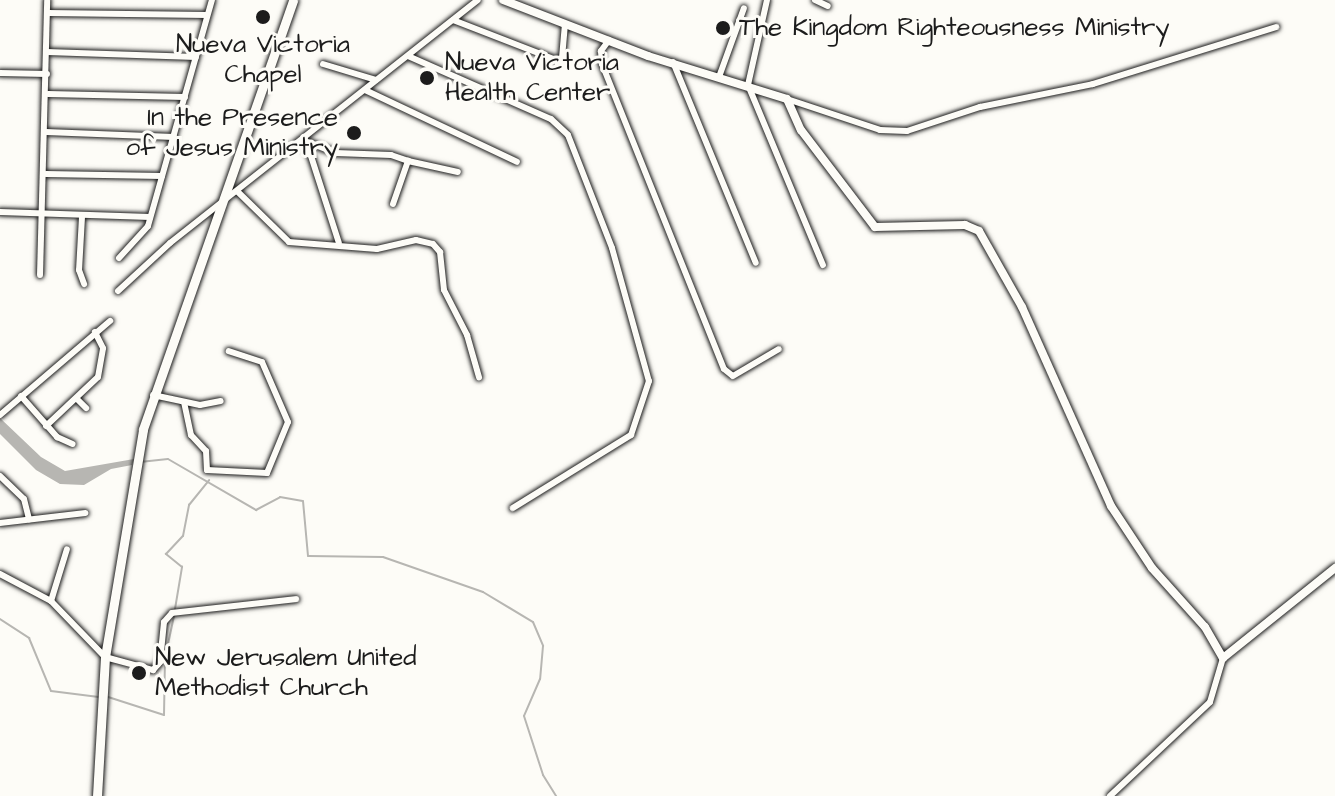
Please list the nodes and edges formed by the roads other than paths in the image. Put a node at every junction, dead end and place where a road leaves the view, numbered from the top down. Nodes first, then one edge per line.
1 (47, 0) edge
2 (212, 0) edge
3 (293, 0) edge
4 (478, 0) edge
5 (503, 0) edge
6 (767, 0) edge
7 (815, 0) edge
8 (828, 6) dead end
9 (744, 8) dead end
10 (48, 13) junction
11 (207, 15) junction
12 (453, 20) junction
13 (565, 24) junction
14 (1276, 27) dead end
15 (609, 40) junction
16 (47, 52) junction
17 (408, 56) junction
18 (196, 57) junction
19 (673, 62) junction
20 (323, 64) dead end
21 (0, 73) edge
22 (47, 74) junction
23 (719, 77) junction
24 (376, 80) junction
25 (748, 85) junction
26 (365, 90) junction
27 (48, 94) junction
28 (185, 97) junction
29 (787, 99) junction
30 (46, 132) junction
31 (174, 137) junction
32 (304, 142) junction
33 (408, 161) junction
34 (517, 162) dead end
35 (458, 172) dead end
36 (46, 174) junction
37 (162, 176) junction
38 (238, 192) junction
39 (223, 203) junction
40 (393, 204) dead end
41 (0, 212) edge
42 (44, 215) junction
43 (82, 217) junction
44 (150, 217) junction
45 (339, 243) junction
46 (119, 258) dead end
47 (756, 263) dead end
48 (823, 265) dead end
49 (40, 275) dead end
50 (84, 284) dead end
51 (118, 291) dead end
52 (110, 321) dead end
53 (95, 332) junction
54 (779, 349) dead end
55 (229, 351) dead end
56 (479, 377) dead end
57 (153, 395) junction
58 (21, 396) junction
59 (77, 399) junction
60 (221, 401) dead end
61 (184, 402) junction
62 (86, 408) dead end
63 (0, 415) edge
64 (46, 426) junction
65 (73, 444) dead end
66 (0, 476) edge
67 (513, 508) dead end
68 (85, 513) dead end
69 (29, 519) junction
70 (0, 523) edge
71 (67, 549) dead end
72 (1335, 568) edge
73 (0, 574) edge
74 (296, 599) dead end
75 (51, 601) junction
76 (105, 657) junction
77 (1223, 658) junction
78 (97, 796) edge
79 (1110, 796) edge

1 - 10 street
2 - 11 street
3 - 39 main road
4 - 12 street
5 - 13 street
6 - 25 street
7 - 8 street
9 - 23 street
10 - 11 street
10 - 16 street
11 - 18 street
12 - 13 street
12 - 17 street
13 - 15 street
14 - 29 street
15 - 19 street
15 - 54 street
16 - 18 street
16 - 22 street
17 - 24 street
17 - 67 street
18 - 28 street
19 - 23 street
19 - 47 street
20 - 24 street
21 - 22 street
22 - 27 street
23 - 25 street
24 - 26 street
25 - 29 street
25 - 48 street
26 - 32 street
26 - 34 street
27 - 28 street
27 - 30 street
28 - 31 street
29 - 77 street
30 - 31 street
30 - 36 street
31 - 37 street
32 - 33 street
32 - 38 street
32 - 45 street
33 - 35 street
33 - 40 street
36 - 37 street
36 - 42 street
37 - 44 street
38 - 39 street
38 - 45 street
39 - 51 street
39 - 57 main road
41 - 42 street
42 - 43 street
42 - 49 street
43 - 44 street
43 - 50 street
44 - 46 street
45 - 56 street
52 - 53 street
53 - 58 street
53 - 59 street
55 - 61 street
57 - 61 street
57 - 76 main road
58 - 63 street
58 - 64 street
59 - 62 street
59 - 64 street
60 - 61 street
64 - 65 street
66 - 69 street
68 - 69 street
69 - 70 street
71 - 75 street
72 - 77 street
73 - 75 street
74 - 76 street
75 - 76 street
76 - 78 main road
77 - 79 street

